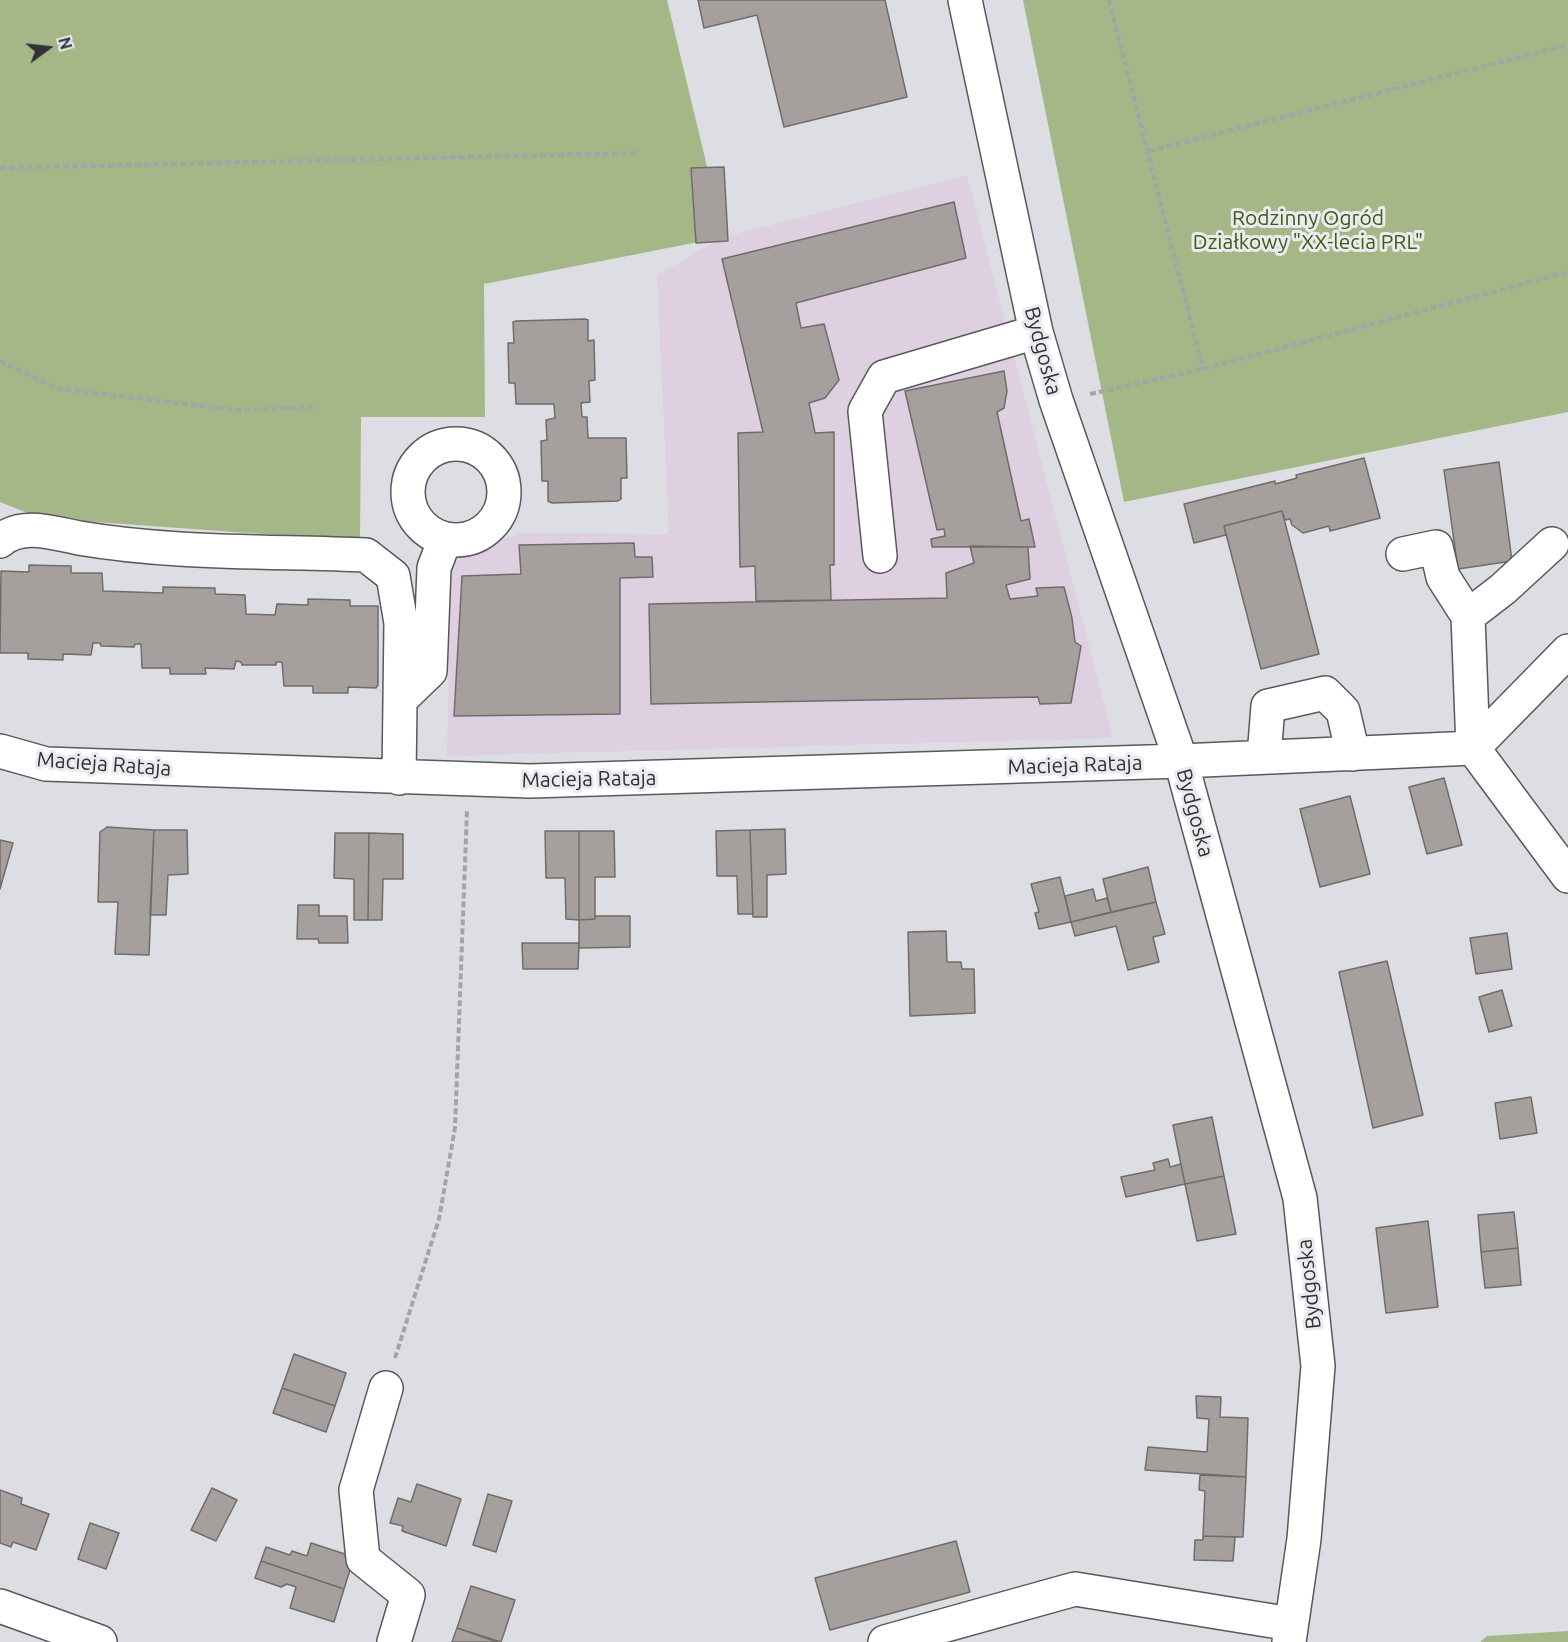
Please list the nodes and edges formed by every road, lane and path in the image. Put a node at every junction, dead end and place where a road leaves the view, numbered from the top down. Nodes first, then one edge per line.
1 (965, 0) edge
2 (1109, 0) edge
3 (1568, 45) edge
4 (1149, 151) junction
5 (640, 153) dead end
6 (0, 168) edge
7 (1568, 272) edge
8 (1036, 332) junction
9 (0, 361) edge
10 (1203, 369) junction
11 (1056, 400) junction
12 (317, 407) dead end
13 (445, 539) dead end
14 (0, 541) edge
15 (1552, 544) dead end
16 (1403, 554) dead end
17 (880, 556) dead end
18 (1468, 616) junction
19 (1568, 651) edge
20 (402, 698) junction
21 (1473, 748) junction
22 (0, 751) edge
23 (1353, 754) junction
24 (1264, 758) junction
25 (1180, 761) junction
26 (399, 778) junction
27 (469, 780) junction
28 (1568, 876) edge
29 (386, 1388) joint
30 (0, 1606) edge
31 (1290, 1633) edge
32 (100, 1642) edge
33 (394, 1642) edge
34 (885, 1642) edge

1 - 8 street, Bydgoska
2 - 4 path
3 - 4 path
4 - 10 path
5 - 6 path
7 - 10 path
8 - 11 street, Bydgoska
8 - 17 street
9 - 12 path
10 - 11 path
11 - 25 street, Bydgoska
13 - 20 street
14 - 20 street
15 - 18 street
16 - 18 street
18 - 21 street
19 - 21 street
20 - 26 street
21 - 23 street, Macieja Rataja
21 - 28 street
22 - 26 street, Macieja Rataja
23 - 24 street, Macieja Rataja
23 - 24 street
24 - 25 street, Macieja Rataja
25 - 27 street, Macieja Rataja
25 - 31 street, Bydgoska
26 - 27 street, Macieja Rataja
27 - 29 path
29 - 33 street
30 - 32 street
31 - 34 street

